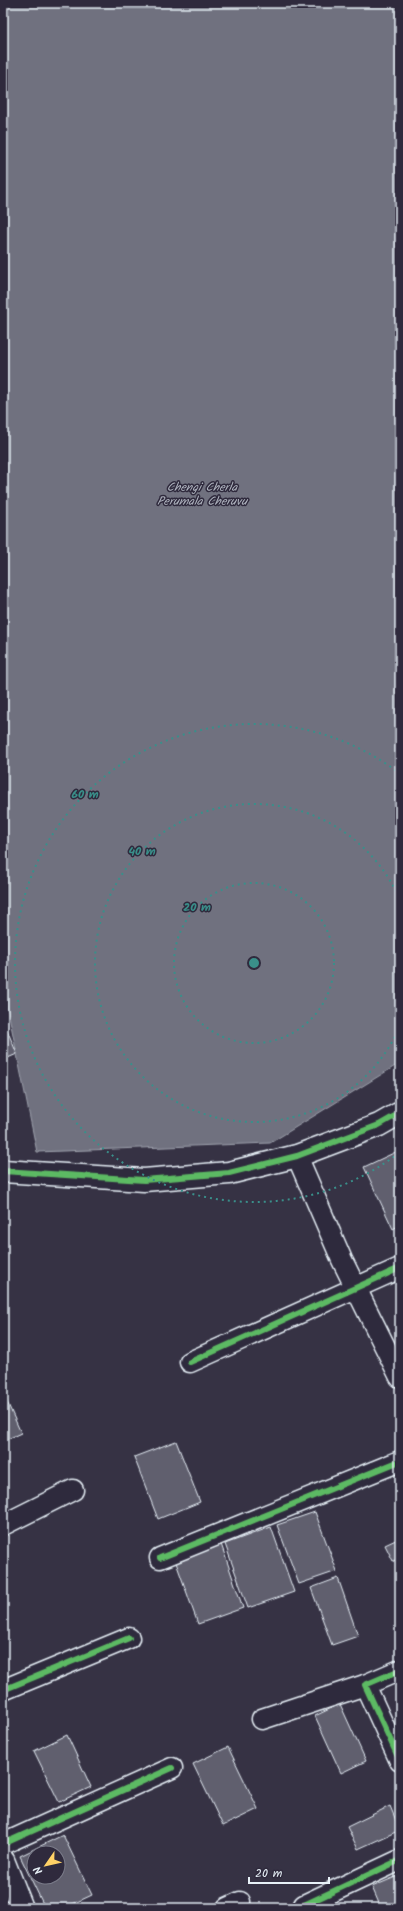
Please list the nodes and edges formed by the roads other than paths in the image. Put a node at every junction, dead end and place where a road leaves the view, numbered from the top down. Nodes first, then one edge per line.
1 (400, 1113) edge
2 (297, 1156) junction
3 (3, 1171) edge
4 (400, 1268) edge
5 (357, 1288) junction
6 (190, 1362) dead end
7 (400, 1377) edge
8 (400, 1461) edge
9 (73, 1490) dead end
10 (3, 1525) edge
11 (160, 1558) dead end
12 (129, 1638) dead end
13 (400, 1670) edge
14 (365, 1685) junction
15 (3, 1690) edge
16 (262, 1719) dead end
17 (400, 1761) edge
18 (172, 1768) dead end
19 (3, 1844) edge
20 (3, 1860) edge
21 (400, 1860) edge
22 (304, 1905) dead end
23 (22, 1908) edge

1 - 2 street
2 - 3 street
2 - 5 street
4 - 5 street
5 - 6 street
5 - 7 street
8 - 11 street
9 - 10 street
12 - 15 street
13 - 14 street
14 - 16 street
14 - 17 street
18 - 19 street
20 - 23 street
21 - 22 street

